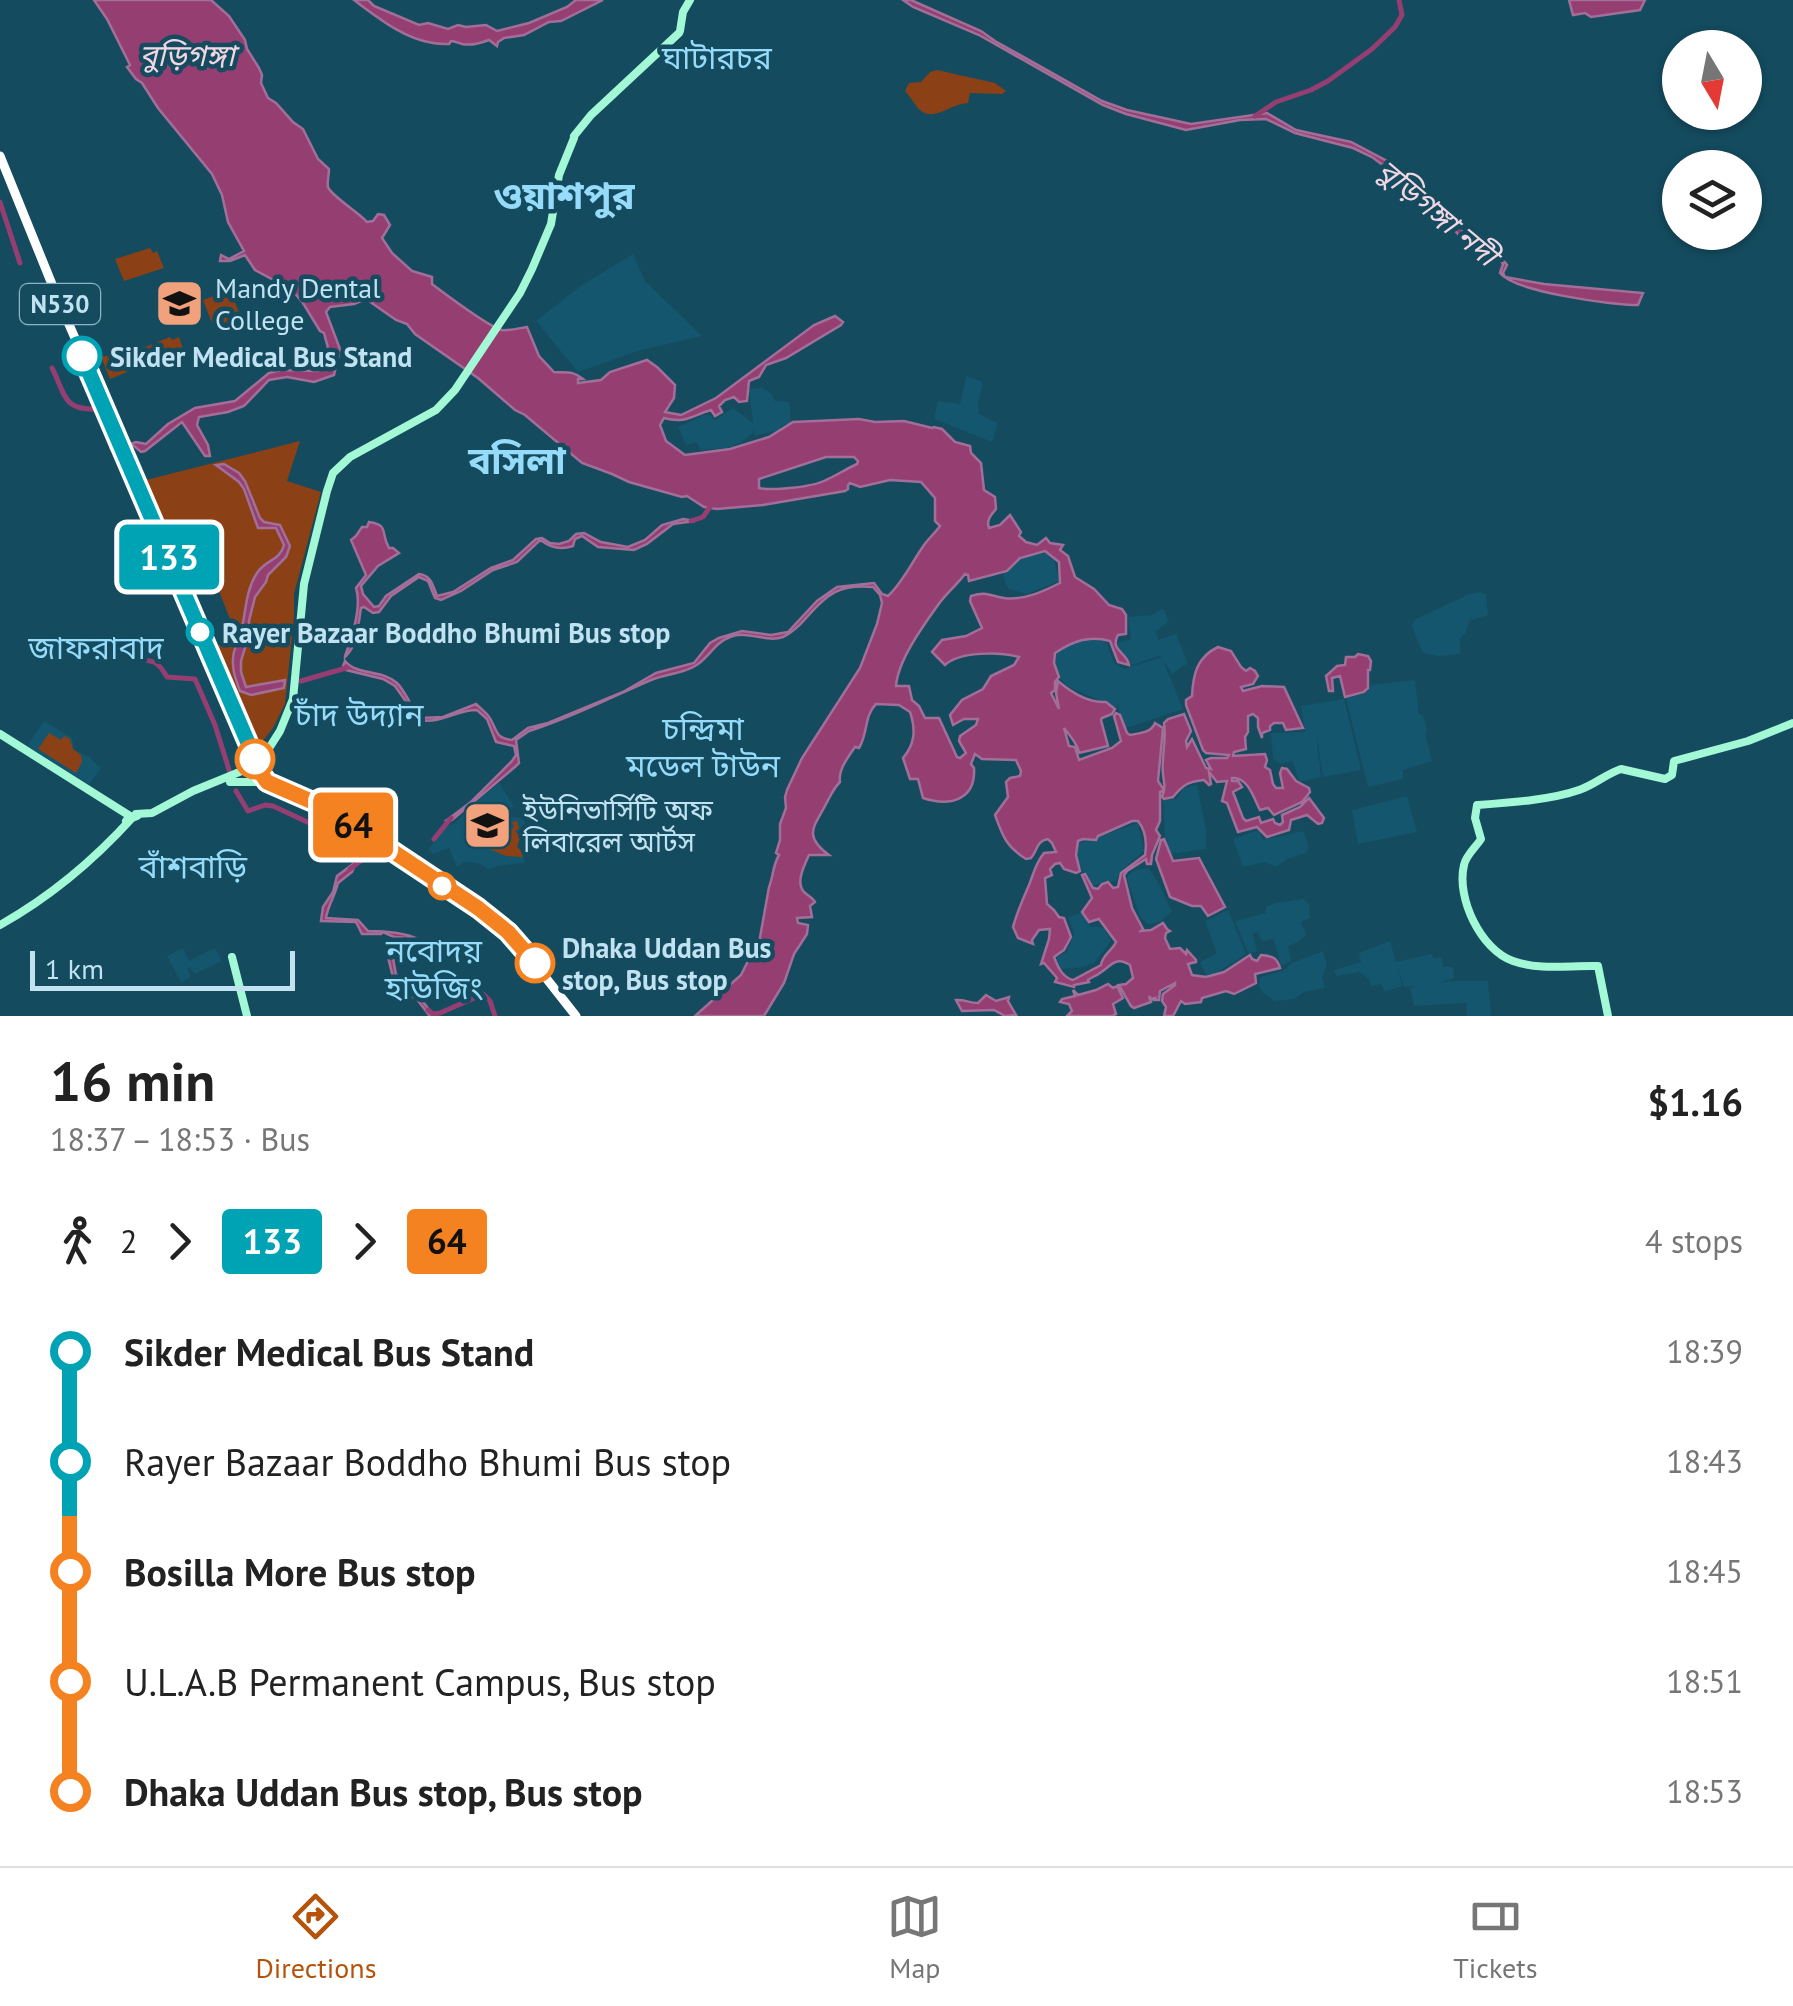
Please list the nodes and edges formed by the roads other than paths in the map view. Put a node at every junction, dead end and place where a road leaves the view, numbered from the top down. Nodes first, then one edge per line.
1 (690, 0) edge
2 (0, 156) edge
3 (1793, 723) edge
4 (0, 732) edge
5 (259, 768) junction
6 (230, 782) junction
7 (267, 782) junction
8 (202, 789) junction
9 (132, 815) junction
10 (0, 924) edge
11 (229, 961) dead end
12 (245, 1016) edge
13 (576, 1016) edge
14 (1608, 1016) edge

1 - 5 main road
2 - 5 highway, N530
3 - 14 main road
4 - 9 main road
5 - 6 main road
5 - 7 highway, N530
5 - 8 main road
6 - 7 main road
6 - 8 main road
7 - 13 highway
8 - 9 main road
9 - 10 main road
11 - 12 main road

